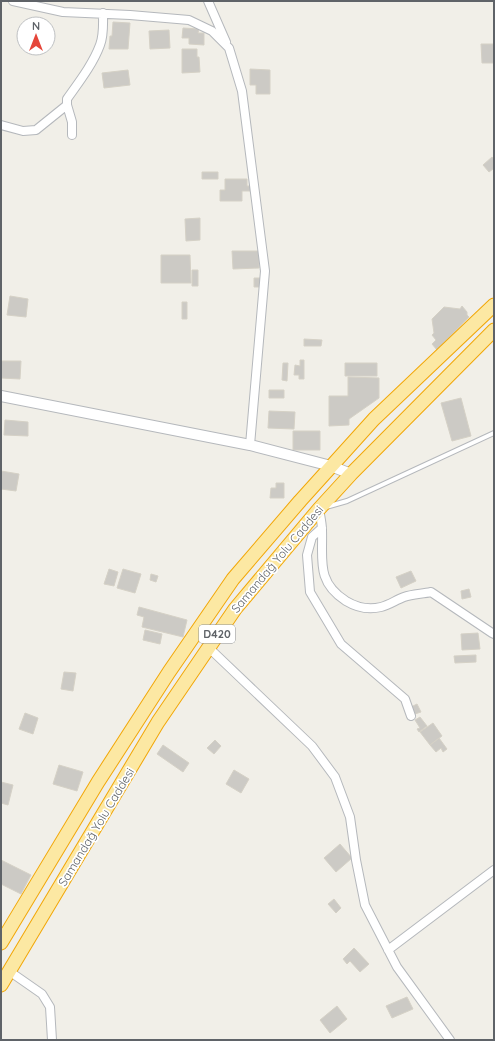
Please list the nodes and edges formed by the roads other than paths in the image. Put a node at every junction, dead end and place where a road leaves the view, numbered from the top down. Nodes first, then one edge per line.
1 (13, 1) edge
2 (208, 1) edge
3 (103, 13) junction
4 (229, 48) junction
5 (67, 105) junction
6 (1, 126) edge
7 (72, 135) dead end
8 (494, 304) edge
9 (494, 330) edge
10 (1, 396) edge
11 (494, 433) edge
12 (250, 445) junction
13 (331, 466) junction
14 (351, 474) junction
15 (319, 508) junction
16 (322, 528) junction
17 (494, 634) edge
18 (208, 647) junction
19 (411, 716) dead end
20 (494, 870) edge
21 (1, 943) edge
22 (388, 950) junction
23 (9, 970) junction
24 (1, 985) edge
25 (52, 1040) edge
26 (450, 1040) edge

1 - 3 street
2 - 4 street
3 - 4 street
3 - 5 street
4 - 12 street
5 - 6 street
5 - 7 street
8 - 13 highway, Samandağ Yolu Caddesi / D420
9 - 14 highway, Samandağ Yolu Caddesi / D420
10 - 12 street
11 - 15 lane
12 - 13 street
13 - 14 street
13 - 21 highway, Samandağ Yolu Caddesi / D420
14 - 15 highway, Samandağ Yolu Caddesi / D420
15 - 16 street
15 - 18 highway, Samandağ Yolu Caddesi / D420
16 - 17 street
16 - 19 street
18 - 22 street
18 - 23 highway, Samandağ Yolu Caddesi / D420
20 - 22 street
22 - 26 street
23 - 24 highway, Samandağ Yolu Caddesi / D420
23 - 25 street

